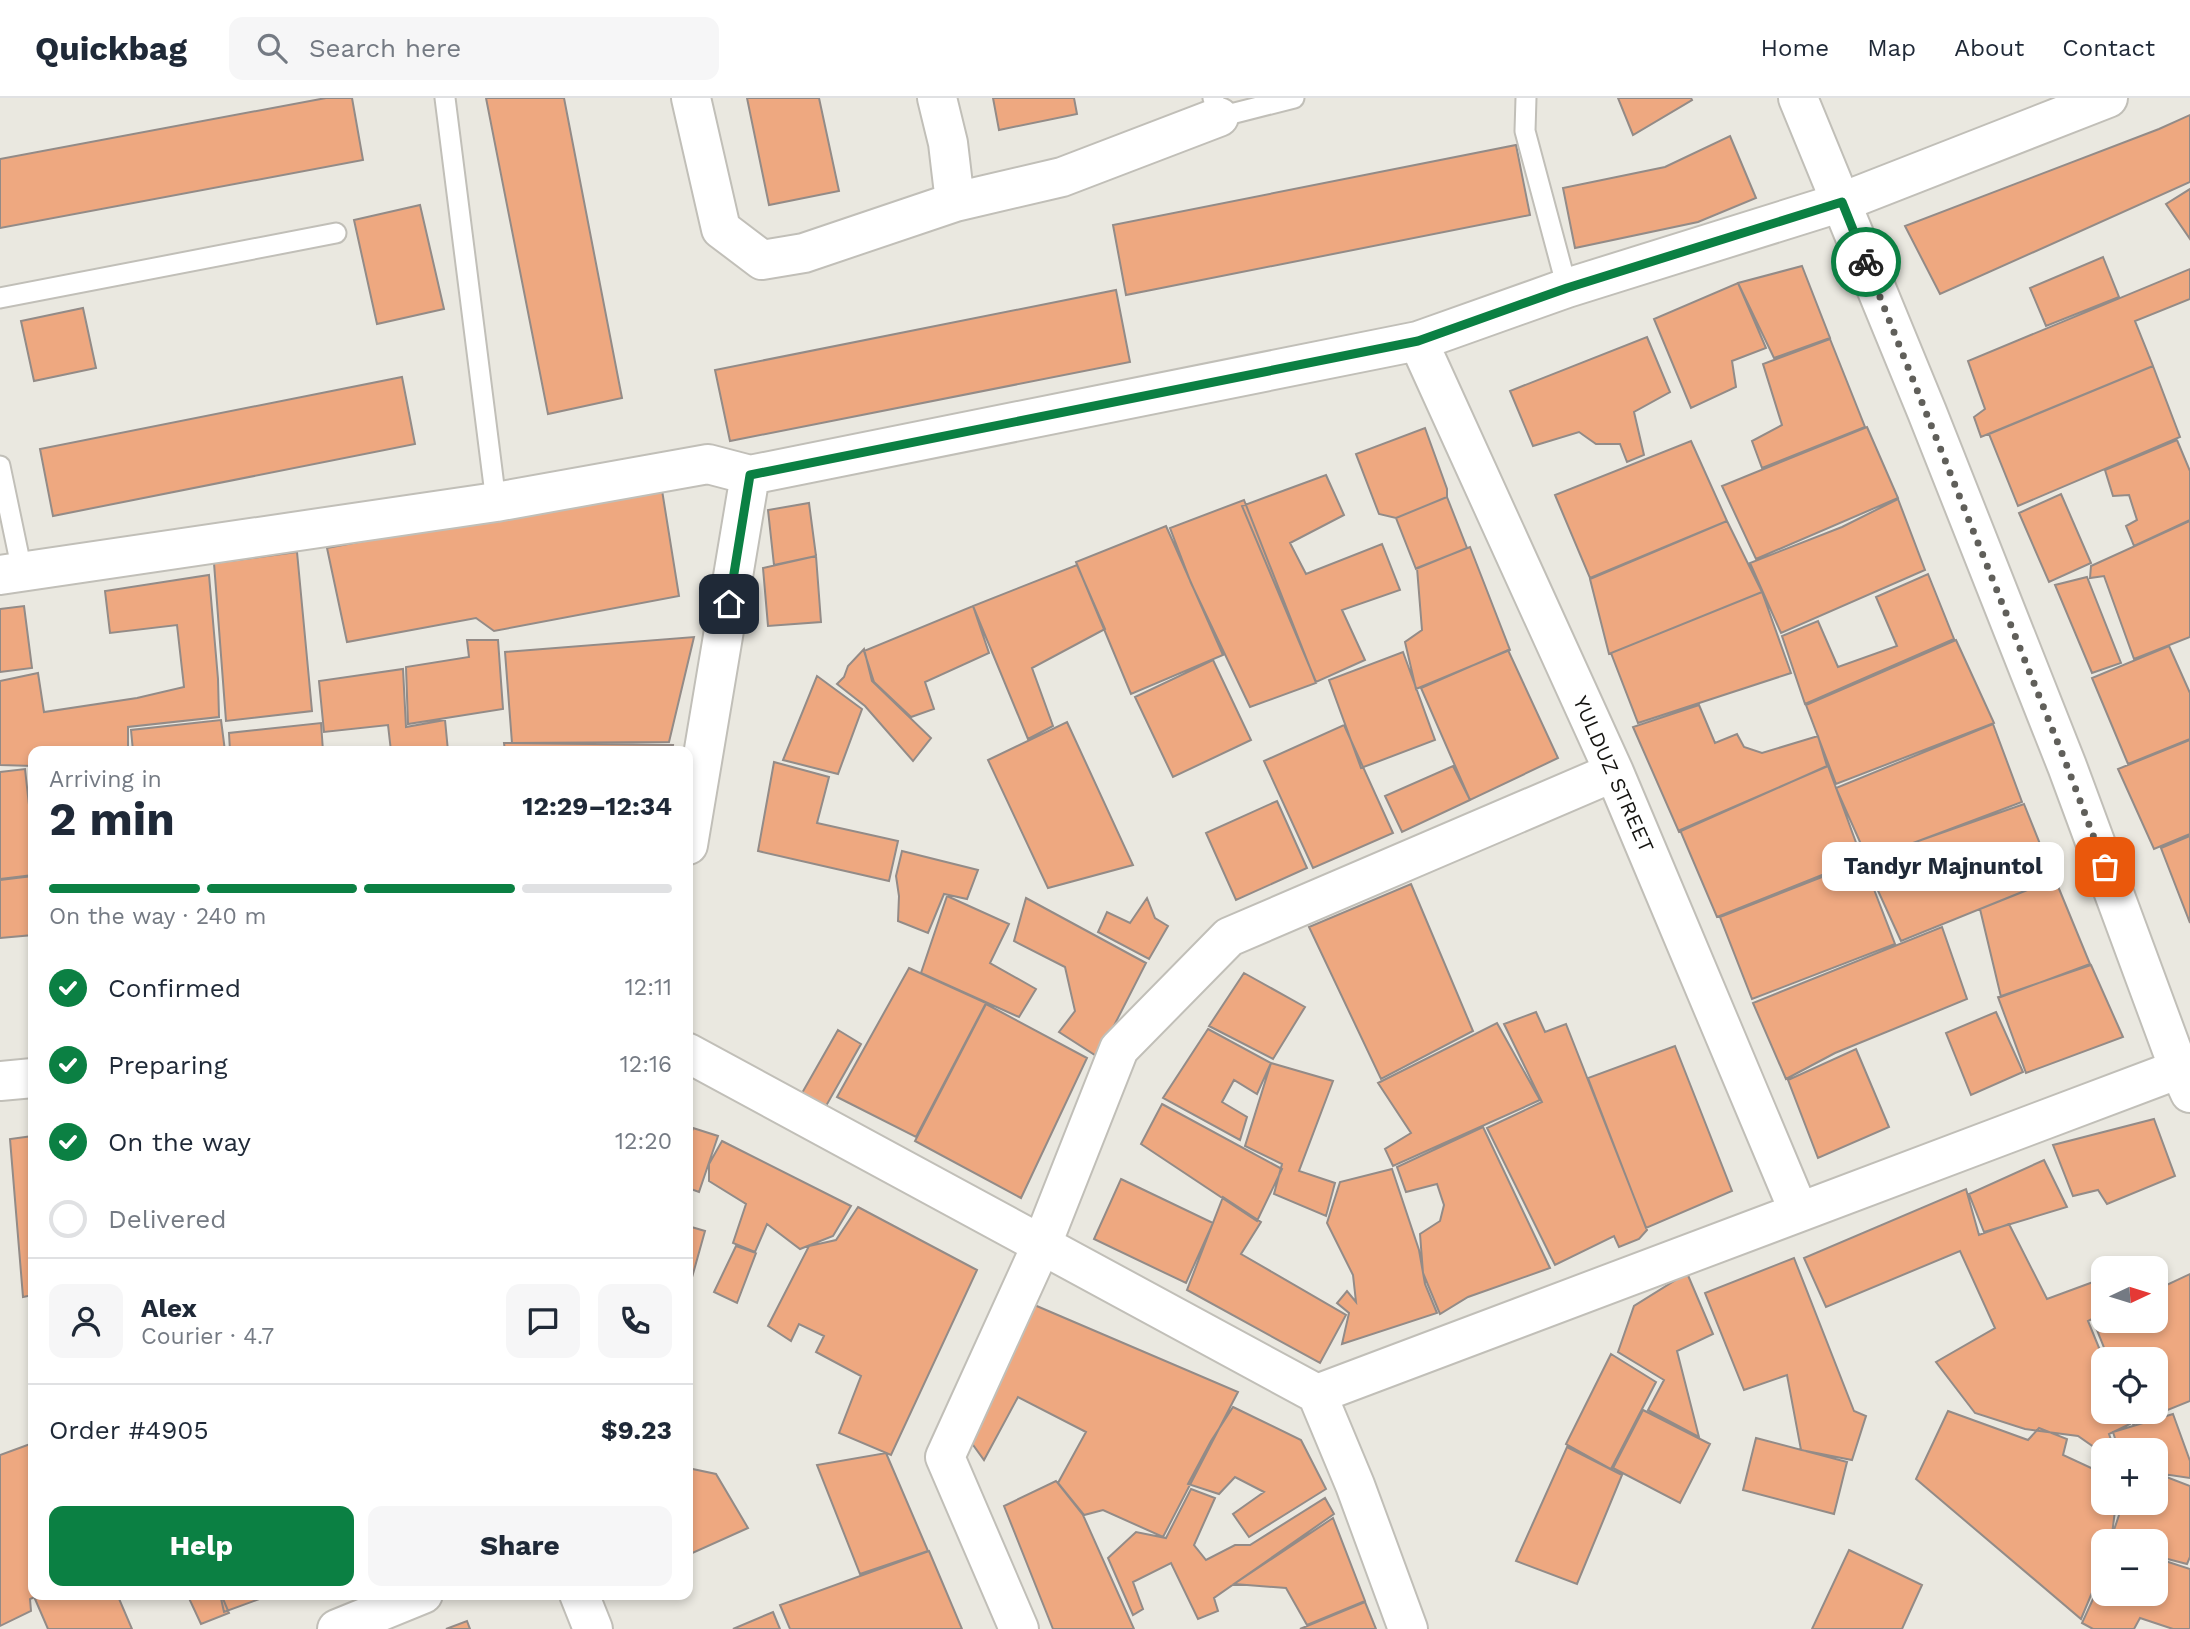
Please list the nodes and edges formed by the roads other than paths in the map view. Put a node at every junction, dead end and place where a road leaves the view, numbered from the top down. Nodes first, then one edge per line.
1 (445, 98) edge
2 (691, 98) edge
3 (937, 98) edge
4 (1294, 98) edge
5 (1525, 98) edge
6 (1798, 98) edge
7 (2108, 98) edge
8 (1216, 107) edge
9 (955, 202) junction
10 (1842, 202) junction
11 (337, 233) dead end
12 (1567, 288) junction
13 (0, 298) edge
14 (1418, 341) junction
15 (0, 466) edge
16 (750, 475) junction
17 (496, 502) junction
18 (11, 573) edge
19 (1614, 772) junction
20 (693, 815) edge
21 (693, 1056) edge
22 (28, 1078) edge
23 (0, 1081) edge
24 (2184, 1081) edge
25 (1799, 1212) junction
26 (1042, 1244) junction
27 (1317, 1394) junction
28 (408, 1600) edge
29 (581, 1600) edge
30 (337, 1629) edge
31 (593, 1629) edge
32 (1018, 1629) edge
33 (1408, 1629) edge

1 - 17 lane
2 - 9 street
3 - 9 street
4 - 8 lane
5 - 12 lane
6 - 10 street
7 - 10 street
8 - 9 street
10 - 12 street
10 - 24 street
11 - 13 lane
12 - 14 street
14 - 16 street
14 - 19 street, YULDUZ STREET
15 - 18 lane
16 - 17 street
16 - 20 street
17 - 18 street
19 - 25 street, YULDUZ STREET
19 - 26 street
21 - 26 street
22 - 23 street
24 - 25 street
25 - 27 street
26 - 27 street
26 - 32 street
27 - 33 street
28 - 30 street
29 - 31 street

